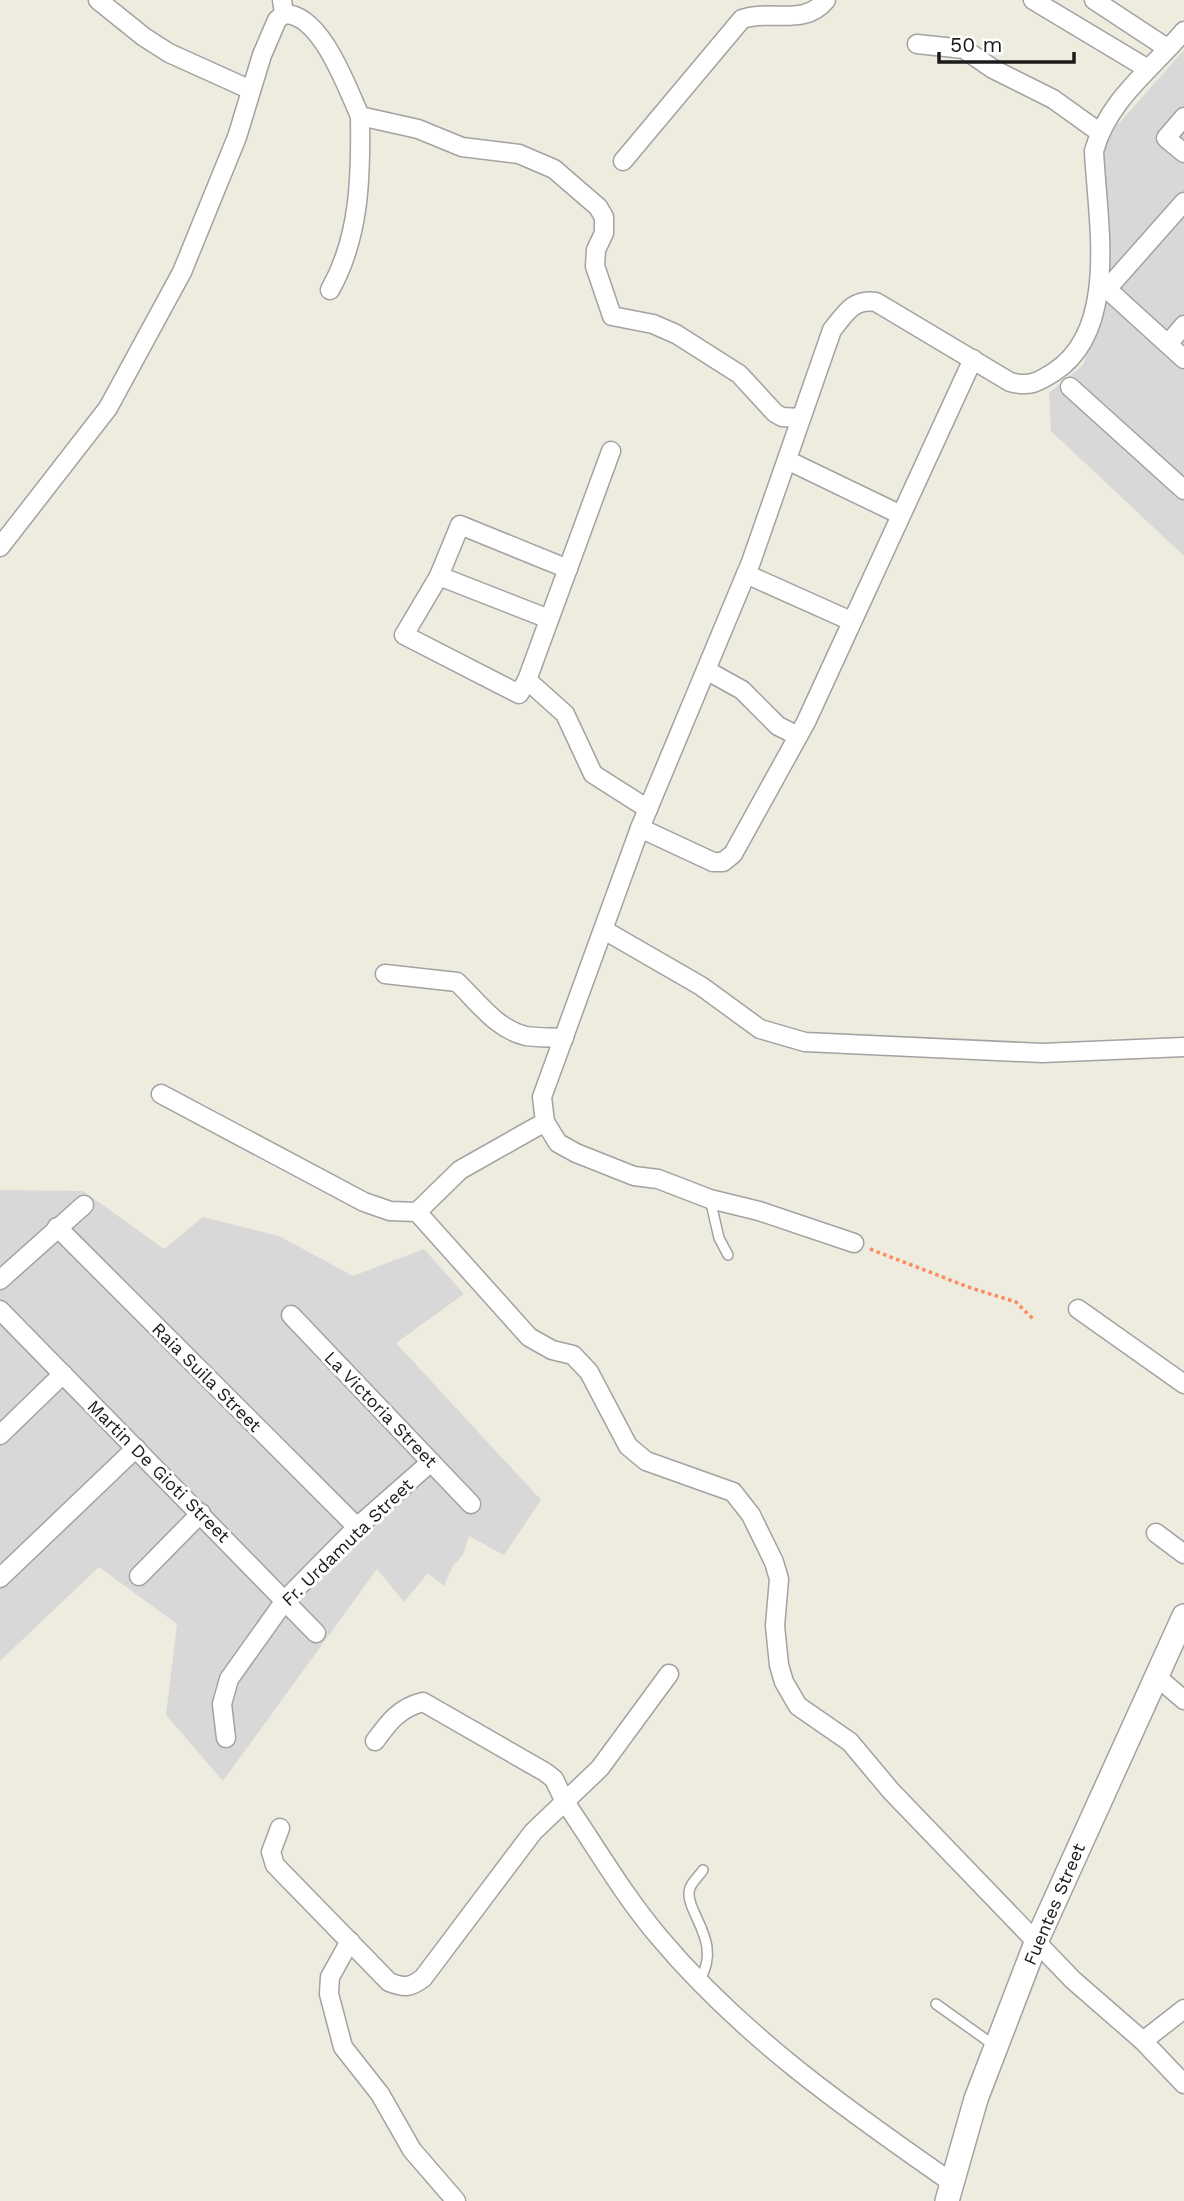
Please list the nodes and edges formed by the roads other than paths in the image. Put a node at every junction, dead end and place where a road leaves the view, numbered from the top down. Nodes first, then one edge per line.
1 (98, 0) edge
2 (827, 0) edge
3 (1033, 0) edge
4 (1094, 0) edge
5 (283, 7) edge
6 (125, 9) edge
7 (1184, 31) edge
8 (917, 44) dead end
9 (1167, 48) junction
10 (1148, 68) junction
11 (251, 90) junction
12 (360, 116) junction
13 (1184, 117) edge
14 (1099, 132) junction
15 (1184, 153) edge
16 (623, 161) dead end
17 (1184, 202) edge
18 (330, 290) dead end
19 (1184, 325) edge
20 (1168, 344) junction
21 (973, 359) junction
22 (1184, 359) edge
23 (1070, 387) dead end
24 (802, 418) junction
25 (611, 451) dead end
26 (787, 460) junction
27 (1182, 482) edge
28 (899, 514) junction
29 (0, 547) edge
30 (568, 569) junction
31 (746, 574) junction
32 (439, 576) junction
33 (549, 619) junction
34 (851, 621) junction
35 (706, 670) junction
36 (527, 680) junction
37 (798, 736) junction
38 (648, 809) junction
39 (640, 828) junction
40 (604, 930) junction
41 (385, 974) dead end
42 (564, 1038) junction
43 (1184, 1047) edge
44 (161, 1094) dead end
45 (545, 1122) junction
46 (710, 1199) junction
47 (84, 1205) dead end
48 (416, 1212) junction
49 (57, 1227) junction
50 (854, 1243) road end
51 (728, 1255) dead end
52 (0, 1280) edge
53 (1078, 1309) dead end
54 (0, 1310) edge
55 (291, 1315) dead end
56 (63, 1374) junction
57 (1184, 1384) edge
58 (0, 1435) edge
59 (136, 1448) junction
60 (431, 1462) junction
61 (471, 1504) dead end
62 (201, 1513) junction
63 (357, 1527) junction
64 (1156, 1533) dead end
65 (1184, 1554) edge
66 (139, 1576) dead end
67 (0, 1578) edge
68 (286, 1599) junction
69 (1184, 1616) edge
70 (316, 1633) dead end
71 (669, 1674) dead end
72 (1156, 1676) junction
73 (1184, 1700) edge
74 (226, 1738) dead end
75 (375, 1741) dead end
76 (565, 1802) junction
77 (280, 1828) dead end
78 (703, 1870) dead end
79 (1037, 1940) junction
80 (350, 1941) junction
81 (699, 1981) junction
82 (936, 2004) dead end
83 (1184, 2008) edge
84 (1143, 2041) junction
85 (996, 2047) junction
86 (1184, 2084) edge
87 (949, 2191) edge
88 (456, 2201) edge

1 - 6 street
2 - 16 street
3 - 10 street
4 - 9 street
5 - 11 street
5 - 12 street
6 - 11 street
7 - 9 street
8 - 14 street
9 - 10 street
10 - 14 street
11 - 29 street
12 - 18 street
12 - 24 street
13 - 15 street
14 - 21 street
17 - 20 street
19 - 20 street
20 - 22 street
21 - 24 street
21 - 28 street
23 - 27 street
24 - 26 street
25 - 30 street
26 - 28 street
26 - 31 street
28 - 34 street
30 - 32 street
30 - 33 street
31 - 34 street
31 - 35 street
32 - 33 street
32 - 36 street
33 - 36 street
34 - 37 street
35 - 37 street
35 - 38 street
36 - 38 street
37 - 39 street
38 - 39 street
39 - 40 street
40 - 42 street
40 - 43 street
41 - 42 street
42 - 45 street
44 - 48 street
45 - 46 street
45 - 48 street
46 - 50 street
46 - 51 lane
47 - 49 street
48 - 79 street
49 - 52 street
49 - 63 street, Raia Suila Street
53 - 57 street
54 - 56 street, Martin De Gioti Street
55 - 60 street, La Victoria Street
56 - 58 street
56 - 59 street, Martin De Gioti Street
59 - 62 street, Martin De Gioti Street
59 - 67 street
60 - 61 street, La Victoria Street
60 - 63 street, Fr. Urdamuta Street
62 - 66 street
62 - 68 street, Martin De Gioti Street
63 - 68 street, Fr. Urdamuta Street
64 - 65 street
68 - 70 street, Martin De Gioti Street
68 - 74 street, Fr. Urdamuta Street
69 - 72 street, Fuentes Street
71 - 76 street
72 - 73 street
72 - 79 street, Fuentes Street
75 - 76 street
76 - 80 street
76 - 81 street
77 - 80 street
78 - 81 lane
79 - 84 street
79 - 85 street, Fuentes Street
80 - 88 street
81 - 87 street
82 - 85 lane
83 - 84 street
84 - 86 street
85 - 87 street, Fuentes Street

